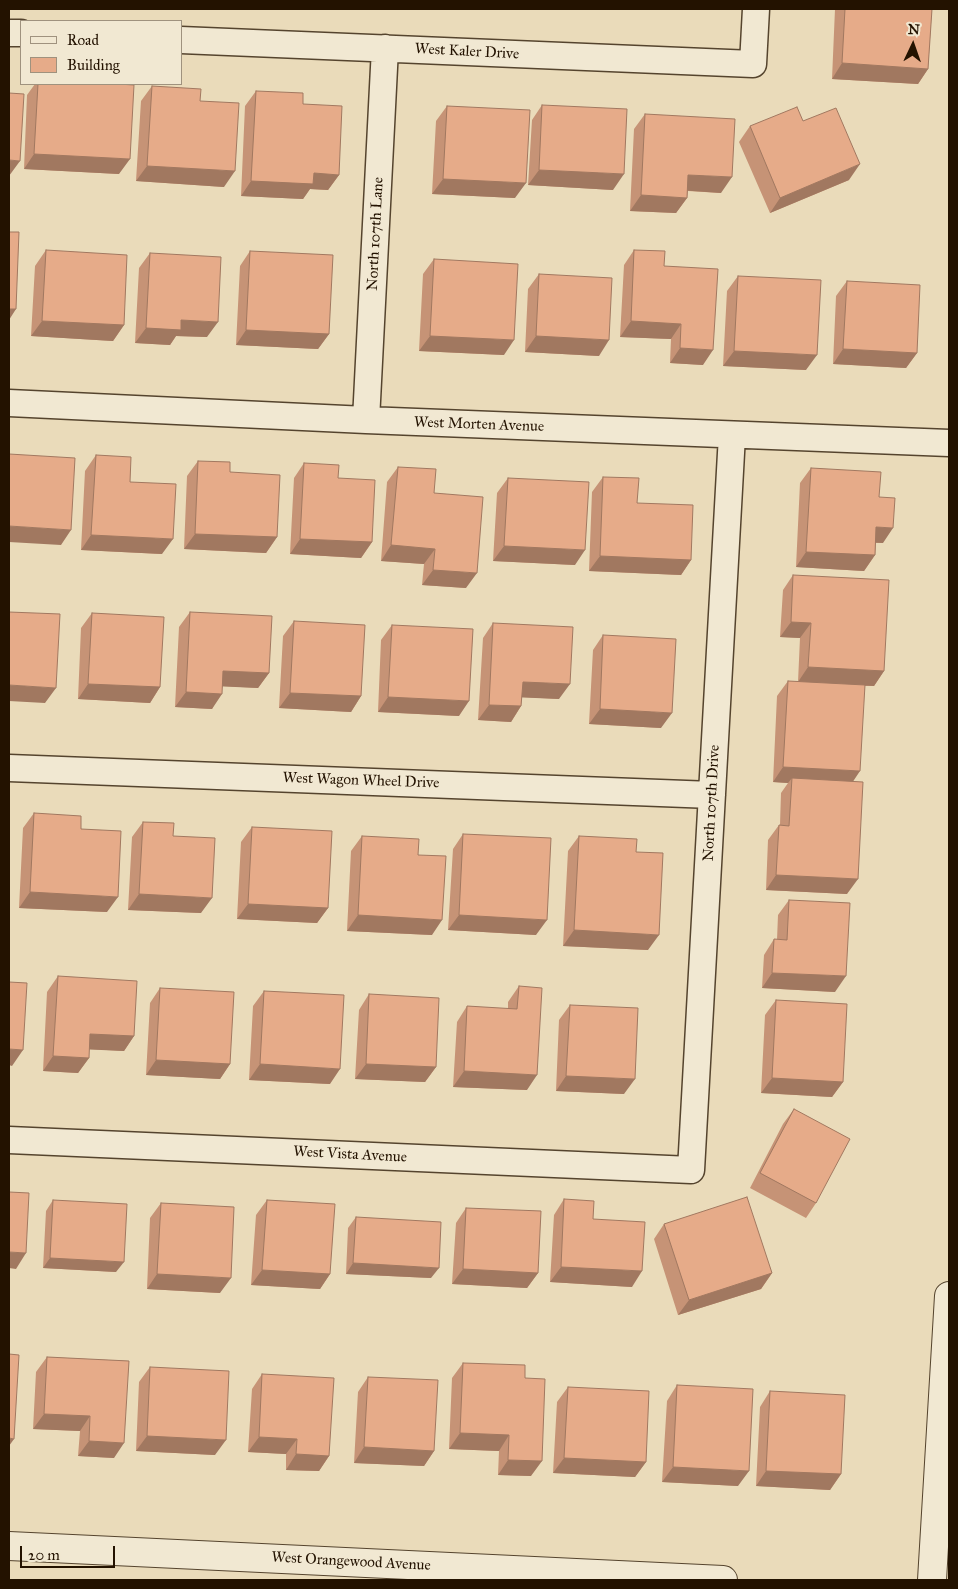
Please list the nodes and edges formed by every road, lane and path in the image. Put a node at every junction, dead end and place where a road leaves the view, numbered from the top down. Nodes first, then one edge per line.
1 (756, 9) edge
2 (182, 40) edge
3 (386, 48) junction
4 (9, 403) edge
5 (366, 420) junction
6 (732, 434) junction
7 (949, 443) edge
8 (9, 768) edge
9 (712, 795) junction
10 (9, 1140) edge
11 (691, 1170) joint
12 (949, 1296) edge
13 (9, 1546) edge
14 (722, 1580) edge
15 (932, 1580) edge

1 - 3 street, West Kaler Drive
2 - 3 street, West Kaler Drive
3 - 5 street, North 107th Lane
4 - 5 street, West Morten Avenue
5 - 6 street, West Morten Avenue
6 - 7 street, West Morten Avenue
6 - 9 street, North 107th Drive
8 - 9 street, West Wagon Wheel Drive
9 - 11 street, North 107th Drive
10 - 11 street, West Vista Avenue
12 - 15 street
13 - 14 street, West Orangewood Avenue

